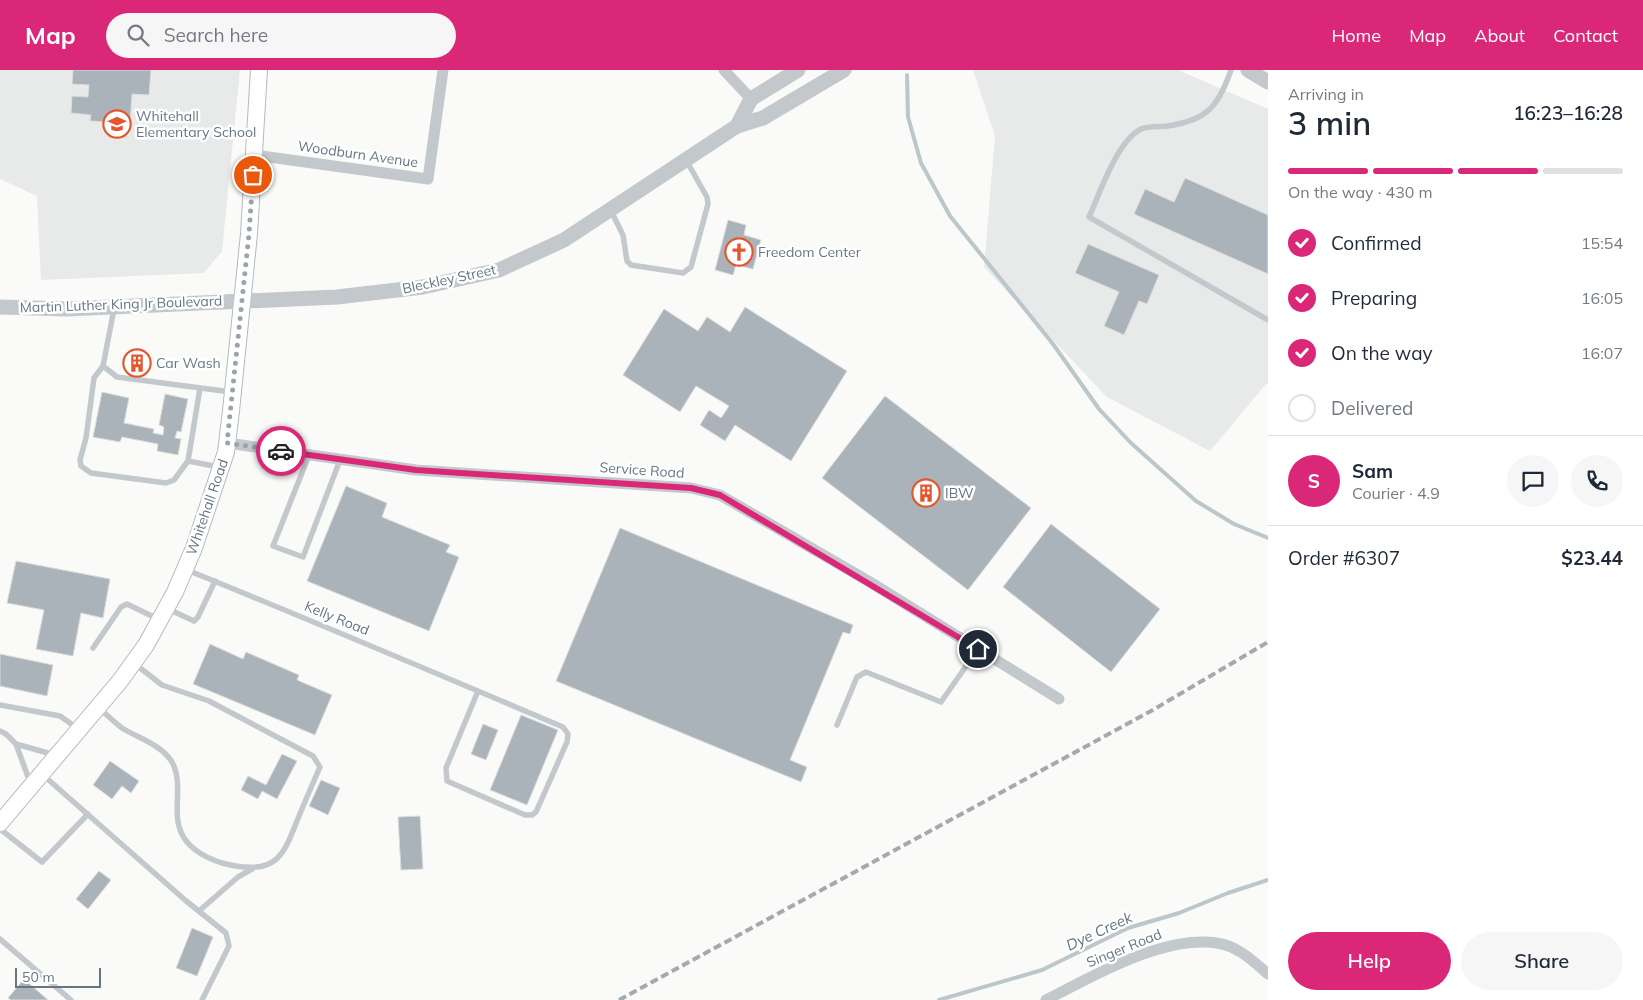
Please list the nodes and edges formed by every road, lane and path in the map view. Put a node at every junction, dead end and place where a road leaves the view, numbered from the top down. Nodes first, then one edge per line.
1 (259, 70) edge
2 (443, 70) edge
3 (724, 70) edge
4 (798, 70) edge
5 (844, 70) edge
6 (1231, 70) edge
7 (1248, 70) edge
8 (1268, 82) edge
9 (751, 99) junction
10 (736, 126) junction
11 (254, 155) junction
12 (686, 160) junction
13 (611, 211) junction
14 (242, 300) junction
15 (0, 307) edge
16 (114, 307) junction
17 (1268, 320) edge
18 (103, 366) junction
19 (200, 388) junction
20 (233, 392) junction
21 (227, 443) junction
22 (309, 455) junction
23 (340, 460) junction
24 (188, 461) junction
25 (220, 468) junction
26 (185, 569) junction
27 (215, 582) junction
28 (163, 614) junction
29 (93, 648) dead end
30 (978, 649) junction
31 (133, 663) junction
32 (478, 691) junction
33 (1059, 699) dead end
34 (0, 705) edge
35 (98, 708) junction
36 (837, 725) dead end
37 (79, 730) junction
38 (0, 731) edge
39 (16, 744) junction
40 (57, 756) junction
41 (36, 780) junction
42 (88, 814) junction
43 (0, 823) edge
44 (0, 830) edge
45 (254, 868) junction
46 (199, 911) junction
47 (0, 939) edge
48 (1268, 974) edge
49 (71, 1000) edge
50 (202, 1000) edge
51 (1046, 1000) edge

1 - 11 main road, Whitehall Road
2 - 11 street, Woodburn Avenue
3 - 9 street
4 - 9 street, Bleckley Street
5 - 10 street, Bleckley Street
6 - 17 lane
7 - 8 street
9 - 10 street, Bleckley Street
10 - 12 street, Bleckley Street
11 - 14 main road, Whitehall Road
12 - 13 street, Bleckley Street
12 - 13 lane
13 - 14 street, Bleckley Street
14 - 16 street, Martin Luther King Jr Boulevard
14 - 20 main road, Whitehall Road
15 - 16 street, Martin Luther King Jr Boulevard
16 - 18 lane
18 - 19 lane
18 - 24 lane
19 - 20 lane
19 - 24 lane
20 - 21 main road, Whitehall Road
21 - 22 street, Service Road
21 - 25 main road, Whitehall Road
22 - 23 street, Service Road
22 - 23 lane
23 - 30 street, Service Road
24 - 25 lane
25 - 26 main road, Whitehall Road
26 - 27 lane, Kelly Road
26 - 28 main road, Whitehall Road
27 - 28 lane
27 - 32 lane, Kelly Road
28 - 29 lane
28 - 31 main road, Whitehall Road
30 - 33 street, Service Road
30 - 36 lane
31 - 35 main road, Whitehall Road
31 - 45 lane
32 - 32 lane, Kelly Road
34 - 37 lane
35 - 37 main road, Whitehall Road
35 - 45 lane
37 - 40 main road, Whitehall Road
38 - 39 lane
39 - 40 lane
39 - 41 lane
40 - 41 main road, Whitehall Road
41 - 42 lane
41 - 43 main road, Whitehall Road
42 - 44 lane
42 - 46 lane
45 - 46 lane
46 - 50 lane
47 - 49 lane
48 - 51 street, Singer Road

